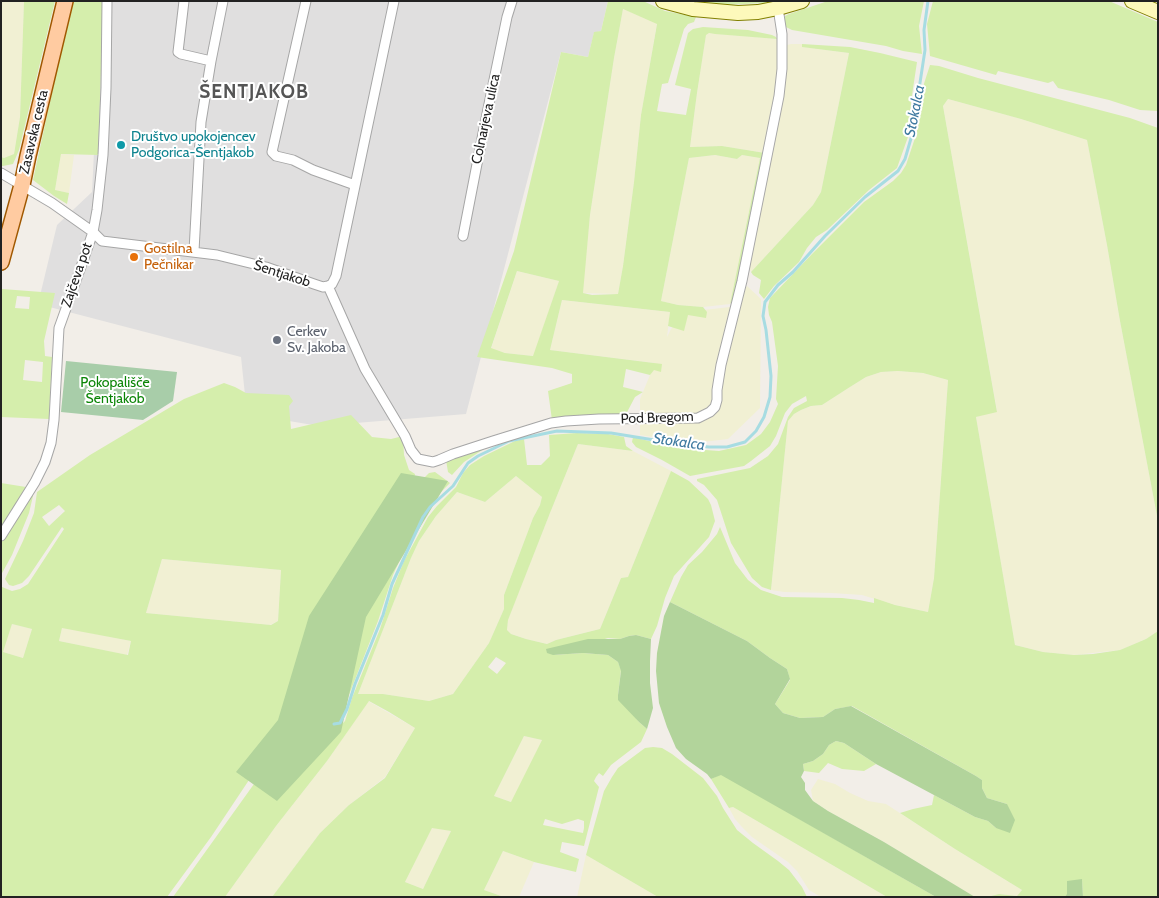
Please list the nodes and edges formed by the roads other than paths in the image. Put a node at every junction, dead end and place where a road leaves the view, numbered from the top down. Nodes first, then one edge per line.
1 (65, 1) edge
2 (107, 1) edge
3 (184, 1) edge
4 (223, 1) edge
5 (306, 1) edge
6 (394, 1) edge
7 (512, 1) edge
8 (663, 1) edge
9 (802, 1) edge
10 (1132, 1) edge
11 (778, 8) junction
12 (1158, 12) edge
13 (211, 61) junction
14 (1, 173) edge
15 (355, 184) junction
16 (22, 185) junction
17 (92, 232) junction
18 (463, 236) dead end
19 (194, 251) junction
20 (1, 262) edge
21 (328, 286) junction
22 (1, 536) edge

1 - 16 main road, Zasavska cesta
2 - 17 street, Zajčeva pot
3 - 13 street
4 - 13 street
5 - 15 street
6 - 15 street, Šentjakob
7 - 18 street, Colnarjeva ulica
8 - 11 main road
9 - 11 main road
10 - 12 main road
11 - 21 street, Pod Bregom
13 - 19 street
14 - 16 street, Šentjakob
15 - 21 street, Šentjakob
16 - 17 street, Šentjakob
16 - 20 main road, Zasavska cesta
17 - 19 street, Šentjakob
17 - 22 street, Zajčeva pot
19 - 21 street, Šentjakob

